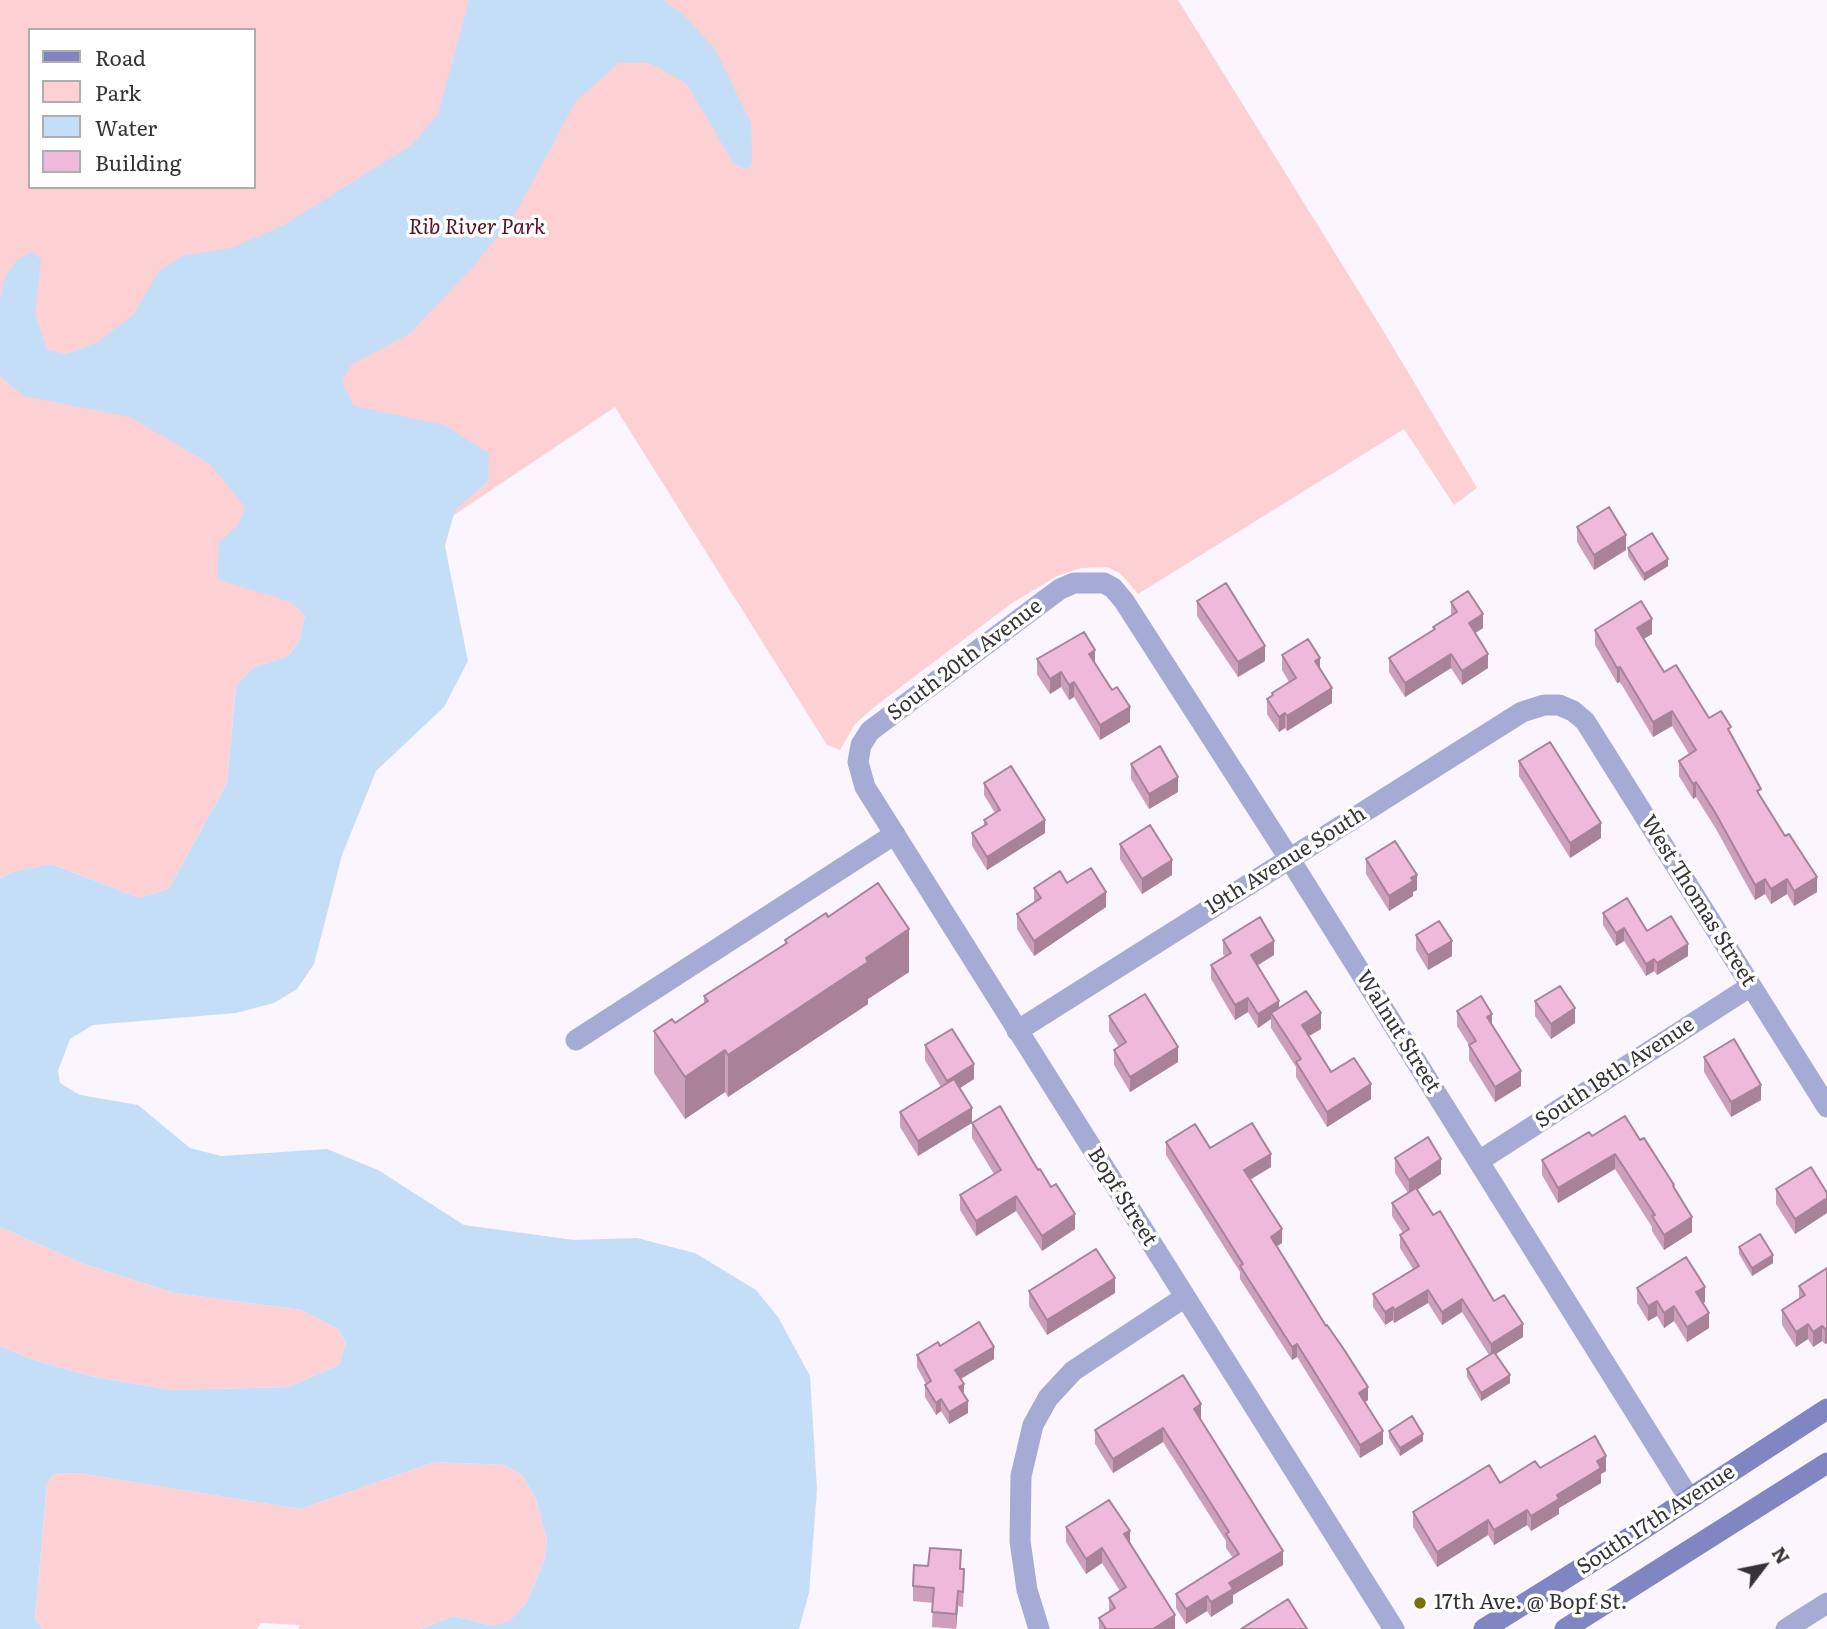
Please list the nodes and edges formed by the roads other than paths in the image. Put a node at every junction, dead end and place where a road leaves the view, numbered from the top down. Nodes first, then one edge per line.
1 (1093, 582) joint
2 (1559, 705) joint
3 (858, 762) joint
4 (895, 834) junction
5 (1289, 858) junction
6 (1751, 986) junction
7 (1017, 1031) junction
8 (576, 1040) dead end
9 (1827, 1107) edge
10 (1479, 1161) junction
11 (1185, 1297) junction
12 (1827, 1409) edge
13 (1827, 1463) edge
14 (1689, 1498) junction
15 (1827, 1604) edge
16 (1039, 1629) edge
17 (1394, 1629) edge
18 (1484, 1629) edge
19 (1565, 1629) edge
20 (1786, 1629) edge

1 - 3 street, South 20th Avenue
1 - 5 street, Walnut Street
2 - 5 street, 19th Avenue South
2 - 6 street, West Thomas Street
3 - 4 street, Bopf Street
4 - 7 street, Bopf Street
4 - 8 street
5 - 7 street, 19th Avenue South
5 - 10 street, Walnut Street
6 - 9 street, West Thomas Street
6 - 10 street, South 18th Avenue
7 - 11 street, Bopf Street
10 - 14 street, Walnut Street
11 - 16 street
11 - 17 street, Bopf Street
12 - 14 main road, South 17th Avenue
13 - 19 main road, South 17th Avenue
14 - 18 main road, South 17th Avenue
15 - 20 street

